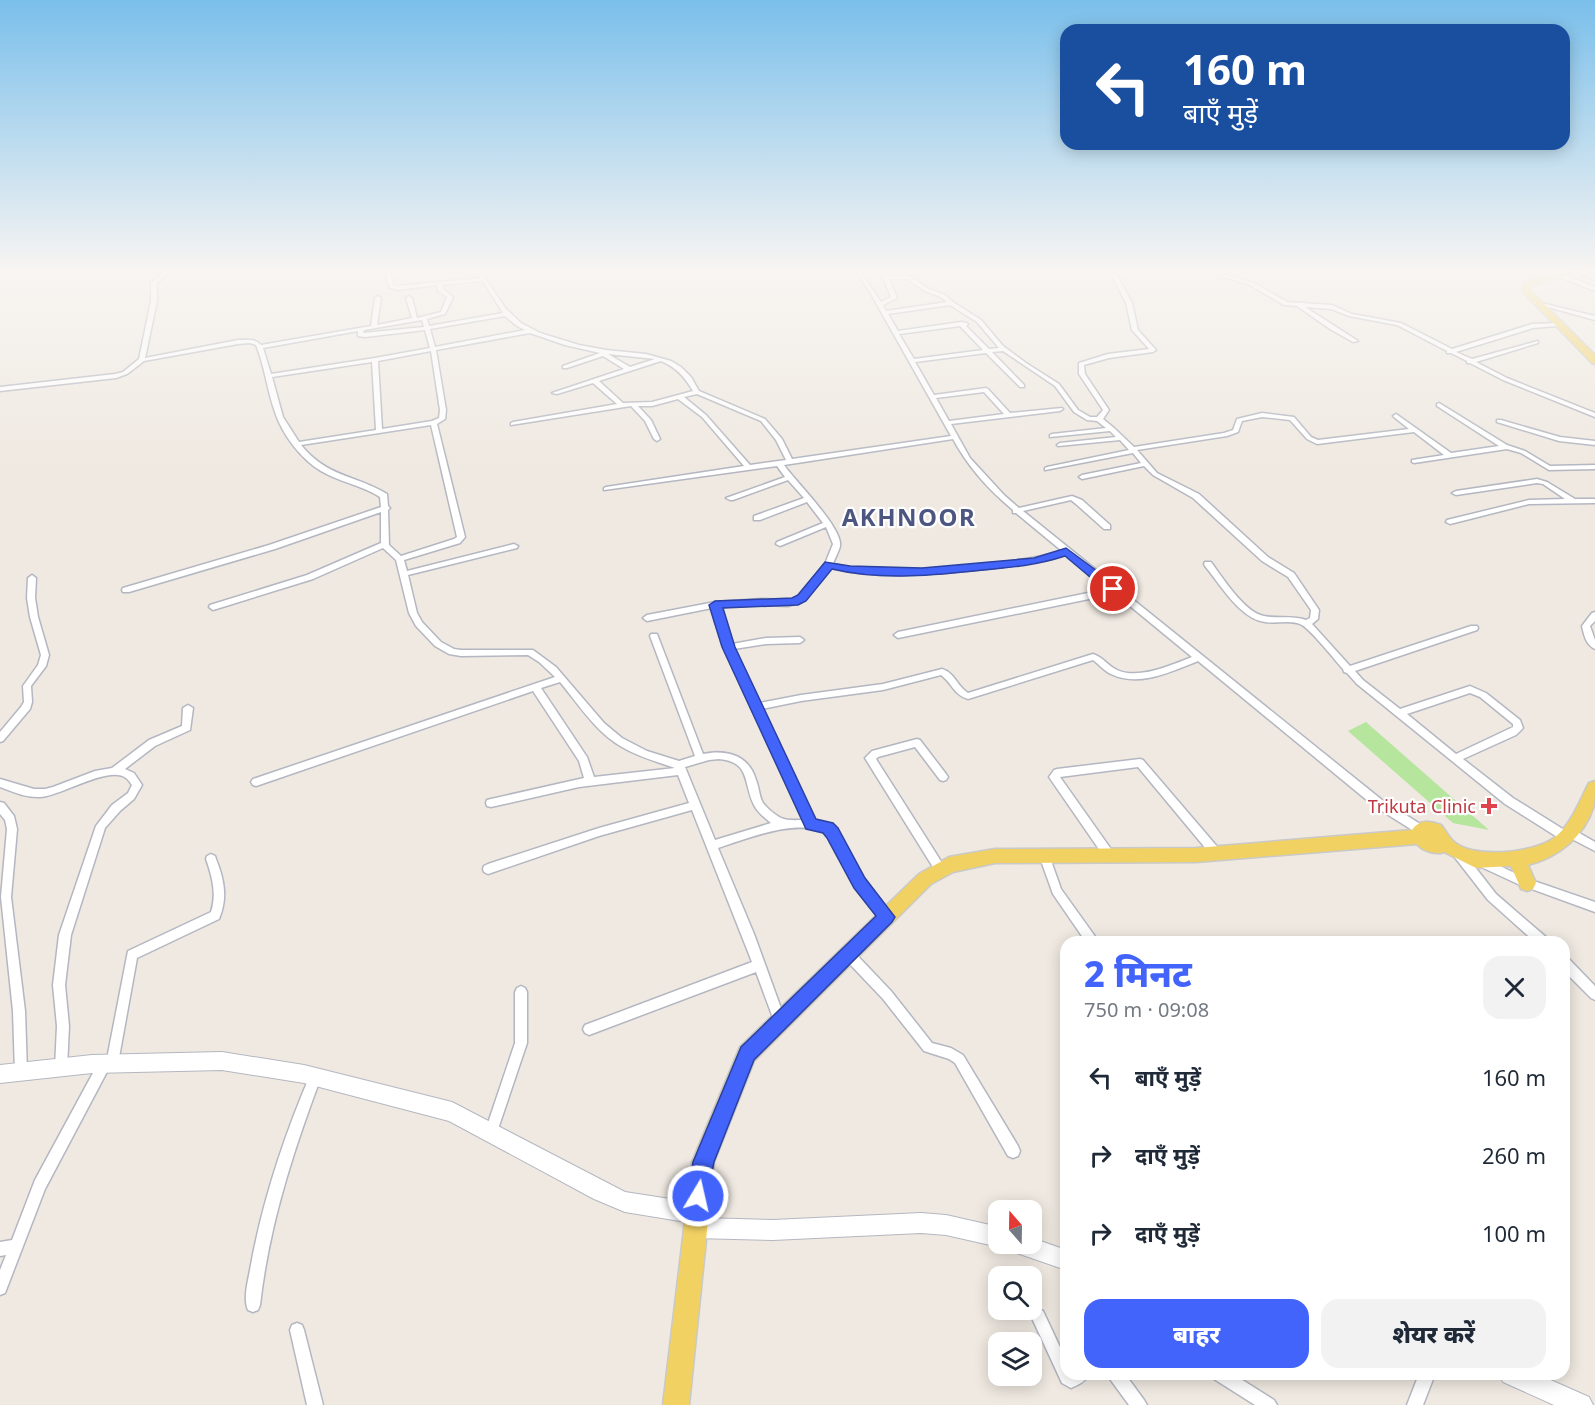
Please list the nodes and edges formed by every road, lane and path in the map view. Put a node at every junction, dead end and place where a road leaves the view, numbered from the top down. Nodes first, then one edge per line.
1 (147, 336) edge
2 (324, 336) edge
3 (430, 336) edge
4 (507, 336) edge
5 (547, 336) edge
6 (897, 336) edge
7 (972, 336) edge
8 (992, 336) edge
9 (1141, 336) edge
10 (1345, 336) edge
11 (1420, 336) edge
12 (1501, 336) edge
13 (1569, 336) edge
14 (1355, 341) dead end
15 (1536, 342) dead end
16 (259, 347) junction
17 (1004, 349) junction
18 (433, 350) junction
19 (986, 351) junction
20 (1449, 352) junction
21 (606, 353) junction
22 (660, 359) junction
23 (142, 360) junction
24 (375, 360) junction
25 (912, 361) junction
26 (1595, 361) edge
27 (1469, 362) junction
28 (565, 367) dead end
29 (629, 369) junction
30 (269, 376) junction
31 (594, 380) junction
32 (1022, 386) dead end
33 (0, 389) edge
34 (697, 392) junction
35 (555, 393) dead end
36 (680, 397) junction
37 (932, 397) junction
38 (633, 404) junction
39 (622, 405) junction
40 (1439, 405) dead end
41 (1060, 409) dead end
42 (1008, 415) junction
43 (1595, 415) edge
44 (1396, 416) dead end
45 (1099, 419) junction
46 (1499, 421) dead end
47 (434, 423) junction
48 (947, 423) junction
49 (513, 424) dead end
50 (1112, 429) junction
51 (1415, 430) junction
52 (379, 432) junction
53 (1052, 436) dead end
54 (955, 437) junction
55 (1122, 438) junction
56 (657, 439) dead end
57 (1595, 442) edge
58 (298, 444) junction
59 (1060, 445) dead end
60 (1505, 447) junction
61 (1133, 450) junction
62 (1450, 456) junction
63 (1414, 461) dead end
64 (794, 462) junction
65 (779, 463) junction
66 (1145, 464) junction
67 (1595, 466) edge
68 (748, 467) junction
69 (1047, 469) dead end
70 (1082, 477) dead end
71 (788, 478) junction
72 (606, 489) dead end
73 (1456, 493) dead end
74 (730, 498) dead end
75 (808, 500) junction
76 (1595, 501) edge
77 (1574, 502) junction
78 (386, 508) junction
79 (1016, 511) junction
80 (757, 518) dead end
81 (1450, 522) dead end
82 (826, 524) junction
83 (1107, 527) dead end
84 (385, 544) junction
85 (780, 544) dead end
86 (514, 546) dead end
87 (1066, 552) junction
88 (400, 560) junction
89 (1208, 564) dead end
90 (834, 566) junction
91 (403, 574) junction
92 (32, 578) dead end
93 (1113, 589) junction
94 (126, 590) dead end
95 (715, 605) junction
96 (213, 608) dead end
97 (1595, 615) edge
98 (647, 618) dead end
99 (1307, 624) junction
100 (1474, 628) dead end
101 (898, 635) dead end
102 (654, 636) dead end
103 (800, 640) dead end
104 (1595, 646) edge
105 (729, 647) junction
106 (1198, 658) junction
107 (1347, 670) junction
108 (561, 678) junction
109 (535, 687) junction
110 (757, 707) junction
111 (188, 708) dead end
112 (1400, 713) junction
113 (0, 738) edge
114 (700, 758) junction
115 (1456, 758) junction
116 (681, 768) junction
117 (116, 770) junction
118 (944, 777) dead end
119 (256, 782) dead end
120 (590, 782) junction
121 (0, 783) edge
122 (1595, 788) edge
123 (491, 803) dead end
124 (696, 805) junction
125 (0, 806) edge
126 (781, 824) junction
127 (811, 824) junction
128 (1420, 834) junction
129 (1568, 835) junction
130 (712, 844) junction
131 (1449, 847) junction
132 (1595, 847) edge
133 (1216, 853) junction
134 (1044, 855) junction
135 (1108, 855) junction
136 (211, 859) dead end
137 (1517, 859) junction
138 (1476, 860) junction
139 (488, 869) dead end
140 (940, 869) junction
141 (1527, 883) junction
142 (1595, 907) edge
143 (891, 912) junction
144 (1089, 936) edge
145 (1537, 936) edge
146 (848, 954) junction
147 (759, 965) junction
148 (1570, 968) edge
149 (521, 992) dead end
150 (1595, 994) edge
151 (780, 1022) junction
152 (589, 1029) dead end
153 (108, 1064) junction
154 (61, 1068) junction
155 (21, 1072) junction
156 (0, 1074) edge
157 (315, 1077) junction
158 (491, 1132) junction
159 (1013, 1151) dead end
160 (695, 1221) junction
161 (988, 1235) edge
162 (16, 1246) junction
163 (0, 1249) edge
164 (1042, 1252) edge
165 (1060, 1258) edge
166 (0, 1288) edge
167 (253, 1305) dead end
168 (1040, 1320) edge
169 (297, 1330) dead end
170 (1060, 1363) edge
171 (1120, 1380) edge
172 (1229, 1380) edge
173 (1425, 1380) edge
174 (1525, 1380) edge
175 (315, 1405) edge
176 (676, 1405) edge
177 (1139, 1405) edge
178 (1269, 1405) edge
179 (1415, 1405) edge
180 (1581, 1405) edge

1 - 23 street
2 - 16 street
3 - 18 street
4 - 18 street
5 - 21 street
6 - 25 street
7 - 19 street
8 - 17 street
9 - 45 street
10 - 14 street
11 - 20 street
12 - 20 street
13 - 26 main road
15 - 27 street
16 - 23 street
16 - 30 street
17 - 19 street
17 - 45 street
18 - 24 street
18 - 47 street
19 - 25 street
19 - 32 street
20 - 27 street
21 - 22 street
21 - 28 street
21 - 29 street
22 - 29 street
22 - 34 street
23 - 33 street
24 - 30 street
24 - 52 street
25 - 37 street
27 - 43 street
29 - 31 street
30 - 58 street
31 - 35 street
31 - 39 street
34 - 36 street
34 - 64 street
36 - 38 street
36 - 68 street
37 - 42 street
37 - 48 street
38 - 39 street
38 - 56 street
39 - 49 street
40 - 60 street
41 - 42 street
42 - 48 street
44 - 51 street
45 - 50 street
46 - 57 street
47 - 52 street
47 - 88 street
48 - 54 street
50 - 53 street
50 - 55 street
51 - 61 street
51 - 62 street
52 - 58 street
54 - 64 street
54 - 79 street
55 - 59 street
55 - 61 street
58 - 78 street
60 - 62 street
60 - 67 street
61 - 66 street
61 - 69 street
62 - 63 street
64 - 65 street
65 - 68 street
65 - 71 street
66 - 70 street
66 - 99 street
68 - 72 street
71 - 74 street
71 - 75 street
73 - 77 street
75 - 80 street
75 - 82 street
76 - 77 street
77 - 81 street
78 - 84 street
78 - 94 street
79 - 83 street
79 - 87 street
82 - 85 street
82 - 90 street
84 - 88 street
84 - 96 street
86 - 91 street
87 - 90 street
87 - 93 street
88 - 91 street
89 - 99 street
90 - 95 street
91 - 108 street
92 - 113 street
93 - 101 street
93 - 106 street
95 - 98 street
95 - 105 street
97 - 104 street
99 - 107 street
100 - 107 street
102 - 114 street
103 - 105 street
105 - 110 street
106 - 110 street
106 - 128 street
107 - 112 street
108 - 109 street
108 - 116 street
109 - 119 street
109 - 120 street
110 - 127 street
111 - 117 street
112 - 115 street
112 - 115 street
114 - 116 street
114 - 126 street
115 - 129 street
116 - 120 street
116 - 124 street
117 - 121 street
117 - 154 street
118 - 140 street
120 - 123 street
122 - 129 main road
124 - 130 street
124 - 139 street
125 - 155 street
126 - 127 street
126 - 130 street
127 - 143 street
128 - 131 main road
128 - 133 main road
129 - 132 street
129 - 137 main road
130 - 147 street
131 - 138 main road
131 - 145 street
133 - 135 main road
133 - 135 street
134 - 135 main road
134 - 140 main road
134 - 144 street
136 - 153 street
137 - 138 main road
137 - 141 main road
138 - 141 street
140 - 143 main road
141 - 142 street
143 - 146 main road
146 - 151 main road
146 - 159 street
147 - 151 street
147 - 152 street
148 - 150 street
149 - 158 street
151 - 160 main road
153 - 154 street
153 - 157 street
153 - 162 street
154 - 155 street
155 - 156 street
157 - 158 street
157 - 167 street
158 - 160 street
160 - 161 street
160 - 176 main road
162 - 163 street
162 - 166 street
164 - 165 street
168 - 170 street
169 - 175 street
171 - 177 street
172 - 178 street
173 - 179 street
174 - 180 street

